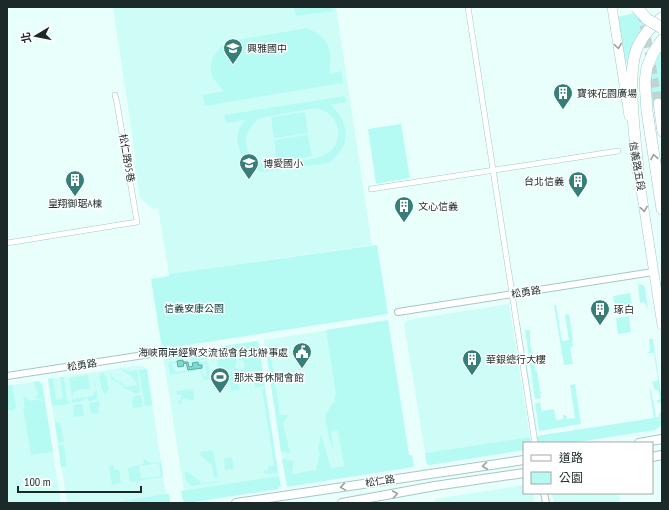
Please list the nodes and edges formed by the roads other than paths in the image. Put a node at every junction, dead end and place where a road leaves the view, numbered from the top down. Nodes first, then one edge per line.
1 (468, 7) edge
2 (612, 7) edge
3 (636, 7) edge
4 (662, 18) edge
5 (662, 28) edge
6 (662, 40) edge
7 (114, 95) dead end
8 (658, 103) dead end
9 (662, 132) edge
10 (618, 152) dead end
11 (493, 170) junction
12 (638, 171) junction
13 (371, 189) dead end
14 (662, 210) edge
15 (7, 243) edge
16 (653, 272) junction
17 (513, 294) junction
18 (398, 312) dead end
19 (662, 325) edge
20 (157, 353) dead end
21 (7, 376) edge
22 (662, 440) edge
23 (535, 442) edge
24 (647, 442) edge
25 (523, 460) edge
26 (523, 473) edge
27 (286, 499) edge
28 (236, 503) edge
29 (342, 503) edge

1 - 11 street
2 -> 12 main road, 信義路五段
3 - 5 highway, bridge
4 - 12 highway
14 -> 6 highway
7 - 15 street, 松仁路95巷
8 - 9 main road
10 - 11 street
11 - 13 street
11 - 17 street
12 -> 16 main road, 信義路五段
16 - 17 street, 松勇路
16 - 19 main road, 信義路五段
17 - 18 street, 松勇路
17 - 23 street
20 - 21 street, 松勇路
22 - 24 street
25 -> 27 street, 松仁路
29 -> 26 street, 松仁路
27 - 28 street, 松仁路

